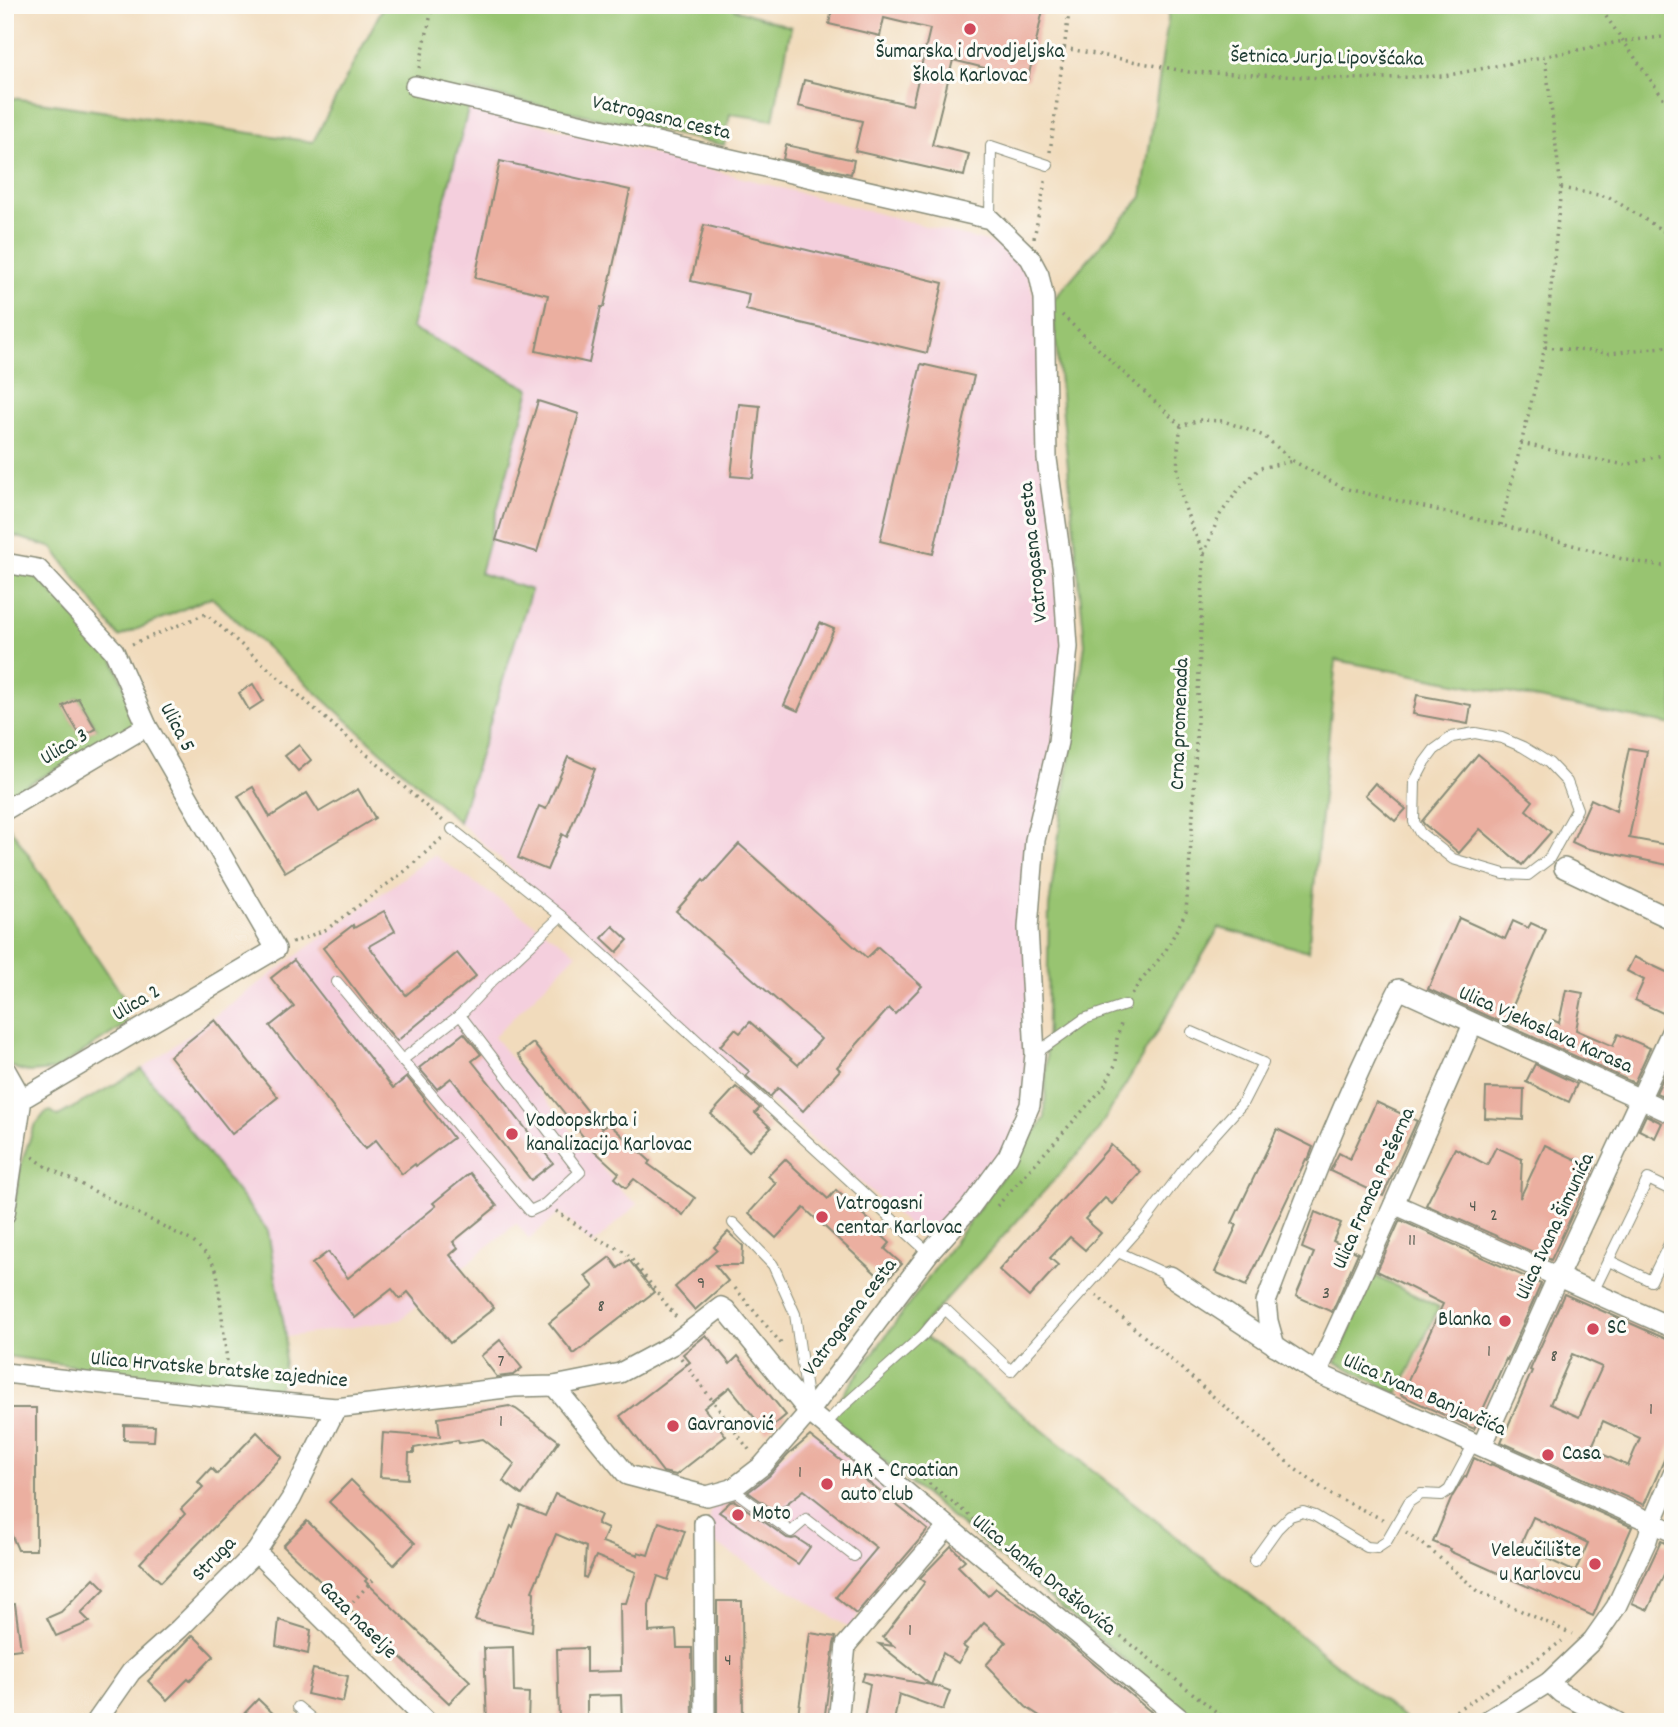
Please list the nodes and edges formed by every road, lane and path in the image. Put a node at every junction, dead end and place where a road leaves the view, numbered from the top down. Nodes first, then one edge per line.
1 (433, 5) edge
2 (1070, 5) edge
3 (1598, 5) edge
4 (1673, 36) edge
5 (1624, 41) junction
6 (1064, 48) junction
7 (1545, 57) junction
8 (415, 86) joint
9 (1673, 112) edge
10 (1048, 165) junction
11 (1561, 188) junction
12 (990, 219) junction
13 (1673, 237) edge
14 (1030, 258) junction
15 (1044, 298) junction
16 (1545, 346) junction
17 (1673, 346) edge
18 (1181, 426) junction
19 (1520, 443) junction
20 (1673, 452) edge
21 (1293, 461) junction
22 (1501, 525) junction
23 (1205, 554) junction
24 (5, 563) edge
25 (1673, 565) edge
26 (114, 651) junction
27 (147, 726) junction
28 (5, 810) edge
29 (452, 829) junction
30 (1556, 863) junction
31 (561, 916) junction
32 (1673, 920) edge
33 (276, 949) junction
34 (337, 982) dead end
35 (1125, 1005) junction
36 (460, 1015) junction
37 (1473, 1024) junction
38 (1673, 1028) edge
39 (1192, 1032) dead end
40 (1035, 1055) junction
41 (402, 1060) junction
42 (5, 1069) edge
43 (22, 1099) junction
44 (1640, 1099) junction
45 (1673, 1114) edge
46 (16, 1143) junction
47 (1673, 1191) edge
48 (545, 1204) junction
49 (1394, 1205) junction
50 (995, 1208) dead end
51 (5, 1214) edge
52 (733, 1223) dead end
53 (1673, 1236) edge
54 (1118, 1252) junction
55 (929, 1253) junction
56 (1608, 1260) junction
57 (1170, 1276) joint
58 (1558, 1276) junction
59 (1087, 1287) junction
60 (735, 1288) dead end
61 (1593, 1292) junction
62 (1673, 1328) edge
63 (688, 1333) junction
64 (672, 1345) junction
65 (1275, 1346) junction
66 (803, 1369) junction
67 (5, 1373) edge
68 (1317, 1373) junction
69 (554, 1386) junction
70 (231, 1398) junction
71 (336, 1408) junction
72 (809, 1412) junction
73 (825, 1425) junction
74 (1478, 1444) junction
75 (1673, 1446) edge
76 (903, 1463) dead end
77 (762, 1466) junction
78 (1670, 1466) edge
79 (732, 1489) junction
80 (704, 1523) dead end
81 (1652, 1523) junction
82 (1395, 1525) junction
83 (947, 1528) junction
84 (1673, 1532) edge
85 (256, 1552) junction
86 (854, 1556) dead end
87 (1254, 1561) dead end
88 (376, 1578) dead end
89 (330, 1626) junction
90 (1549, 1682) junction
91 (298, 1707) dead end
92 (96, 1722) edge
93 (316, 1722) edge
94 (427, 1722) edge
95 (705, 1722) edge
96 (838, 1722) edge
97 (1184, 1722) edge
98 (1229, 1722) edge
99 (1438, 1722) edge
100 (1485, 1722) edge
101 (1617, 1722) edge

1 - 8 path
2 - 6 path
3 - 5 path
4 - 5 path, Šetnica Jurja Lipovšćaka
5 - 7 path, Šetnica Jurja Lipovšćaka
5 - 9 path
6 - 7 path, Šetnica Jurja Lipovšćaka
6 - 10 path
7 - 11 path
8 - 12 street, Vatrogasna cesta
10 - 12 lane
10 - 14 path
11 - 13 path
11 - 16 path
12 - 14 street, Vatrogasna cesta
14 - 15 street, Vatrogasna cesta
15 - 18 path
15 - 40 street, Vatrogasna cesta
16 - 17 path
16 - 19 path
18 - 21 path
18 - 23 path, Crna promenada
19 - 20 path
19 - 22 path
21 - 22 path
21 - 23 path
22 - 25 path
23 - 35 path, Crna promenada
24 - 26 street, Ulica 5
26 - 27 street, Ulica 5
26 - 29 path
27 - 28 street, Ulica 3
27 - 33 street, Ulica 5
29 - 31 lane
29 - 33 path
30 - 30 lane
30 - 32 street
31 - 36 lane
31 - 55 lane
33 - 43 street, Ulica 2
34 - 41 lane
35 - 40 lane
35 - 50 path, Crna promenada
36 - 41 lane
36 - 48 lane
37 - 44 street, Ulica Vjekoslava Karasa
37 - 49 street, Ulica Franca Prešerna
37 - 65 street, Ulica Vjekoslava Karasa
38 - 44 street, Ulica Ivana Šimunića
39 - 54 lane
40 - 55 street, Vatrogasna cesta
41 - 48 lane
42 - 43 street
43 - 46 street
44 - 45 street, Ulica Vjekoslava Karasa
44 - 58 street, Ulica Ivana Šimunića
46 - 51 street
46 - 70 path
47 - 56 lane
48 - 63 path
49 - 58 street
49 - 68 street, Ulica Franca Prešerna
52 - 66 lane
53 - 56 lane
54 - 57 lane
54 - 59 lane
55 - 72 street, Vatrogasna cesta
56 - 61 lane
57 - 65 street, Ulica Ivana Banjavčića
58 - 61 street
58 - 74 street, Ulica Ivana Šimunića
59 - 73 lane
59 - 82 path
60 - 66 path
61 - 62 street
63 - 64 street, Ulica Hrvatske bratske zajednice
63 - 72 street, Ulica Janka Draškovića
64 - 69 street, Ulica Hrvatske bratske zajednice
64 - 77 path
65 - 68 street, Ulica Ivana Banjavčića
66 - 72 lane
67 - 70 street, Ulica Hrvatske bratske zajednice
68 - 74 street, Ulica Ivana Banjavčića
69 - 71 street, Ulica Hrvatske bratske zajednice
69 - 79 street
70 - 71 street, Ulica Hrvatske bratske zajednice
71 - 85 street, Struga
72 - 73 street, Ulica Janka Draškovića
72 - 77 street, Vatrogasna cesta
73 - 83 street, Ulica Janka Draškovića
74 - 81 street, Ulica Ivana Banjavčića
74 - 82 lane
75 - 78 path
76 - 98 path
77 - 79 street, Vatrogasna cesta
78 - 81 street
79 - 86 lane
80 - 95 street
81 - 84 street, Ulica Ivana Banjavčića
81 - 90 street
82 - 87 lane
82 - 99 path
83 - 96 street
83 - 97 street, Ulica Janka Draškovića
85 - 89 street, Gaza naselje
85 - 92 street, Struga
88 - 89 path
89 - 94 street, Gaza naselje
90 - 100 street
90 - 101 street
91 - 93 lane

